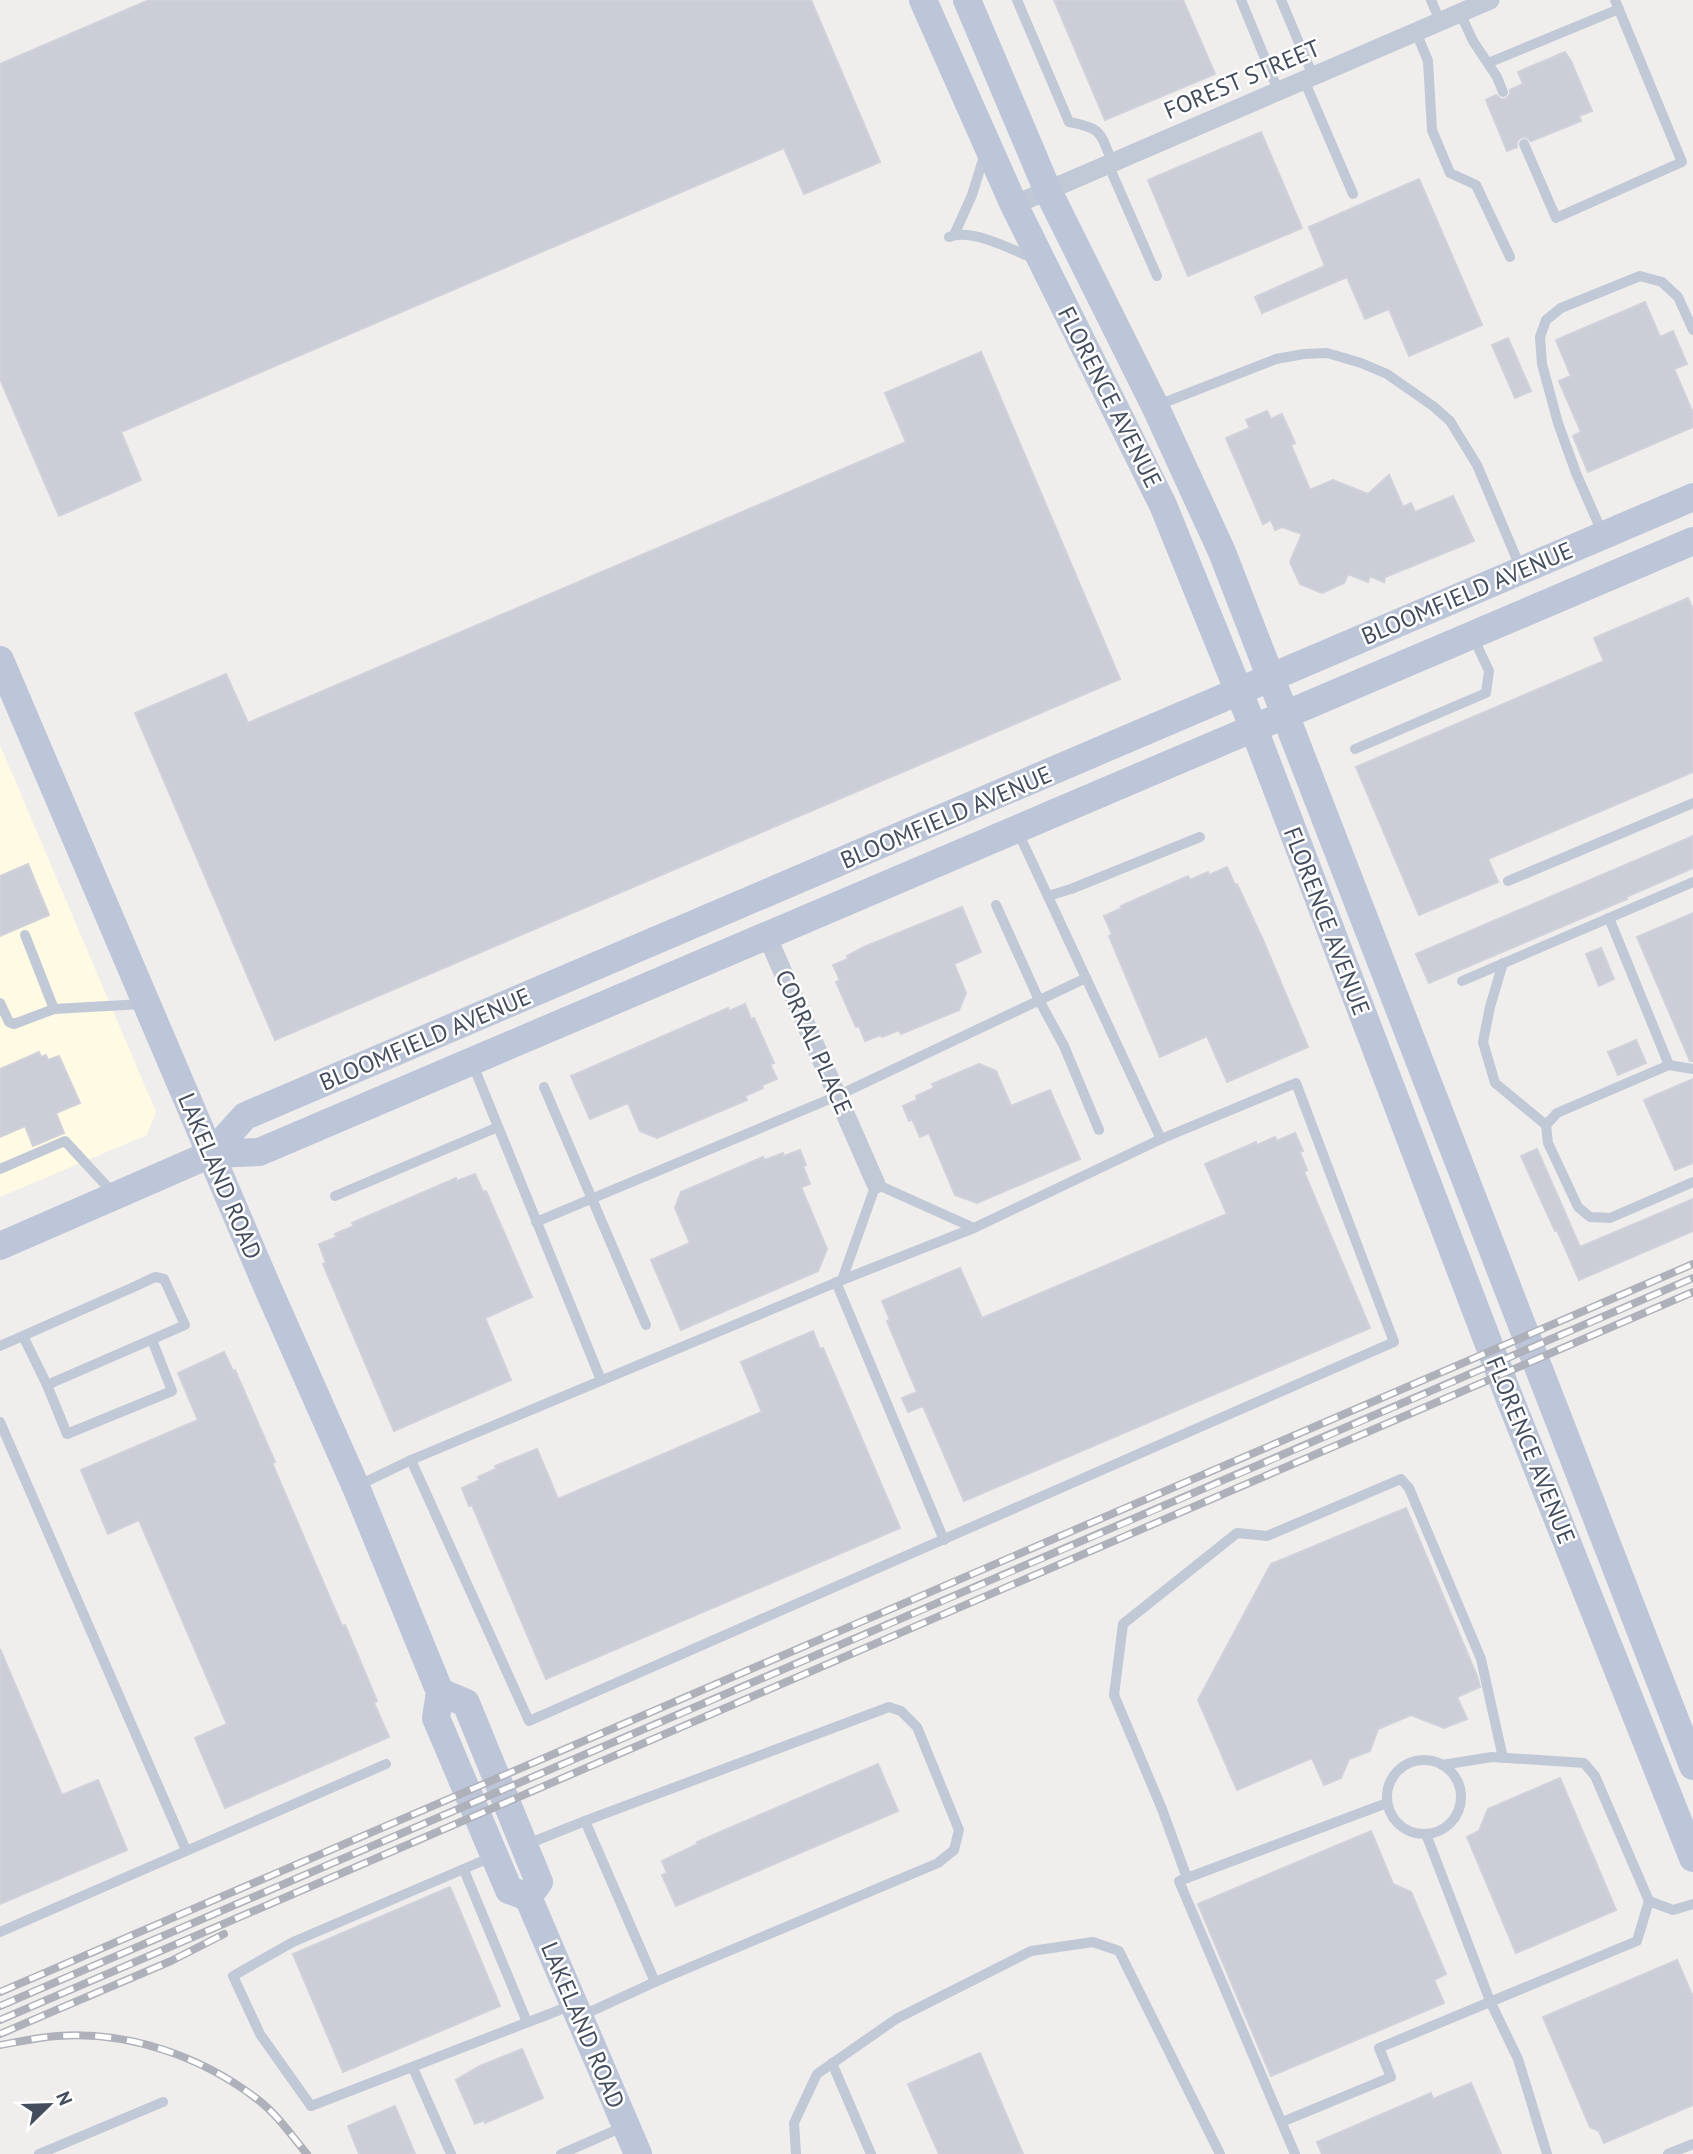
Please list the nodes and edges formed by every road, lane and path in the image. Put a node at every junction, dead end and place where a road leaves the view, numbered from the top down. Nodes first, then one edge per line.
1 (923, 0) edge
2 (967, 0) edge
3 (1017, 0) edge
4 (1241, 0) edge
5 (1281, 0) edge
6 (1431, 0) edge
7 (1490, 0) edge
8 (1617, 5) edge
9 (1460, 13) junction
10 (1440, 21) junction
11 (1416, 32) junction
12 (1488, 63) junction
13 (1308, 78) junction
14 (1278, 90) junction
15 (1503, 92) dead end
16 (1524, 144) dead end
17 (987, 146) junction
18 (1110, 163) junction
19 (1047, 189) junction
20 (1353, 194) dead end
21 (1014, 205) junction
22 (1510, 257) dead end
23 (1042, 262) junction
24 (1157, 276) dead end
25 (1693, 330) edge
26 (1112, 403) junction
27 (1155, 406) junction
28 (1693, 497) edge
29 (1603, 535) junction
30 (1693, 541) edge
31 (1522, 570) junction
32 (1472, 635) junction
33 (0, 660) edge
34 (1271, 677) junction
35 (1237, 692) junction
36 (8, 701) edge
37 (1286, 714) junction
38 (1254, 729) junction
39 (1355, 749) dead end
40 (1693, 803) edge
41 (1016, 828) junction
42 (1200, 836) dead end
43 (1508, 881) dead end
44 (1693, 882) edge
45 (1048, 896) junction
46 (751, 900) junction
47 (996, 905) dead end
48 (1609, 918) junction
49 (25, 935) dead end
50 (766, 936) junction
51 (1503, 963) junction
52 (1086, 978) junction
53 (1462, 981) dead end
54 (1040, 1000) junction
55 (0, 1003) edge
56 (148, 1004) junction
57 (54, 1009) junction
58 (471, 1062) junction
59 (1669, 1065) junction
60 (1693, 1069) edge
61 (544, 1087) dead end
62 (837, 1096) junction
63 (1546, 1125) junction
64 (498, 1127) junction
65 (1099, 1130) dead end
66 (1161, 1139) junction
67 (211, 1154) junction
68 (0, 1169) edge
69 (1693, 1182) edge
70 (876, 1184) junction
71 (116, 1196) junction
72 (335, 1196) dead end
73 (592, 1199) junction
74 (537, 1223) junction
75 (974, 1228) junction
76 (0, 1246) edge
77 (839, 1281) junction
78 (646, 1325) dead end
79 (23, 1336) junction
80 (152, 1340) junction
81 (0, 1346) edge
82 (601, 1380) junction
83 (47, 1385) junction
84 (0, 1422) edge
85 (411, 1460) junction
86 (356, 1487) junction
87 (944, 1539) junction
88 (440, 1692) junction
89 (1503, 1758) junction
90 (386, 1764) dead end
91 (1442, 1765) junction
92 (1693, 1766) edge
93 (1387, 1802) junction
94 (585, 1821) junction
95 (1426, 1834) junction
96 (524, 1845) junction
97 (186, 1850) junction
98 (494, 1856) junction
99 (1693, 1858) edge
100 (464, 1870) junction
101 (1187, 1878) junction
102 (528, 1897) junction
103 (1649, 1901) junction
104 (1693, 1904) edge
105 (0, 1932) edge
106 (654, 1982) junction
107 (1490, 2001) junction
108 (577, 2010) junction
109 (527, 2022) junction
110 (832, 2063) junction
111 (412, 2068) junction
112 (163, 2102) dead end
113 (1282, 2122) junction
114 (625, 2126) junction
115 (1693, 2144) edge
116 (39, 2154) edge
117 (452, 2154) edge
118 (561, 2154) edge
119 (638, 2154) edge
120 (796, 2154) edge
121 (871, 2154) edge
122 (1220, 2154) edge
123 (1295, 2154) edge
124 (1546, 2154) edge
125 (1668, 2154) edge

1 - 17 main road, FLORENCE AVENUE
2 - 19 main road, FLORENCE AVENUE
3 - 18 lane
4 - 14 lane
5 - 13 lane
6 - 10 lane
7 - 9 street, FOREST STREET
8 - 12 lane
8 - 16 lane
9 - 10 street, FOREST STREET
9 - 12 lane
10 - 11 street, FOREST STREET
11 - 13 street, FOREST STREET
11 - 22 lane
12 - 15 lane
13 - 14 street, FOREST STREET
13 - 20 lane
14 - 18 street, FOREST STREET
17 - 21 main road, FLORENCE AVENUE
17 - 23 lane
18 - 19 street, FOREST STREET
18 - 24 lane
19 - 21 street, FOREST STREET
19 - 27 main road, FLORENCE AVENUE
21 - 23 main road, FLORENCE AVENUE
23 - 26 main road, FLORENCE AVENUE
25 - 29 lane
26 - 27 main road
26 - 35 main road, FLORENCE AVENUE
27 - 31 lane
27 - 34 main road, FLORENCE AVENUE
28 - 29 main road, BLOOMFIELD AVENUE
29 - 31 main road, BLOOMFIELD AVENUE
30 - 32 main road, BLOOMFIELD AVENUE
31 - 34 main road, BLOOMFIELD AVENUE
32 - 37 main road, BLOOMFIELD AVENUE
32 - 39 lane
33 - 36 main road, LAKELAND ROAD
34 - 35 main road, BLOOMFIELD AVENUE
34 - 37 main road, FLORENCE AVENUE
35 - 38 main road, FLORENCE AVENUE
35 - 46 main road, BLOOMFIELD AVENUE
36 - 56 main road, LAKELAND ROAD
37 - 38 main road, BLOOMFIELD AVENUE
37 - 92 main road, FLORENCE AVENUE
38 - 41 main road, BLOOMFIELD AVENUE
38 - 99 main road, FLORENCE AVENUE
40 - 43 lane
41 - 45 lane
41 - 50 main road, BLOOMFIELD AVENUE
42 - 45 lane
44 - 48 lane
45 - 52 lane
46 - 50 main road, CORRAL PLACE
46 - 67 main road, BLOOMFIELD AVENUE
47 - 54 lane
48 - 51 lane
48 - 59 lane
49 - 57 lane
50 - 58 main road, BLOOMFIELD AVENUE
50 - 62 street, CORRAL PLACE
51 - 53 lane
51 - 63 lane
52 - 54 lane
52 - 66 lane
54 - 62 lane
54 - 65 lane
55 - 57 lane
56 - 57 lane
56 - 67 main road, LAKELAND ROAD
58 - 64 lane
58 - 67 main road, BLOOMFIELD AVENUE
59 - 60 lane
59 - 63 lane
61 - 73 lane
62 - 70 street, CORRAL PLACE
62 - 73 lane
63 - 69 lane
64 - 72 lane
64 - 74 lane
66 - 75 lane
66 - 87 lane
67 - 71 main road, BLOOMFIELD AVENUE
67 - 86 main road, LAKELAND ROAD
68 - 71 lane
70 - 75 lane
70 - 77 lane
71 - 76 main road, BLOOMFIELD AVENUE
73 - 74 lane
73 - 78 lane
74 - 82 lane
75 - 77 lane
77 - 82 lane
77 - 87 lane
79 - 80 lane
79 - 81 lane
79 - 83 lane
80 - 83 lane
80 - 83 lane
82 - 85 lane
84 - 97 lane
85 - 86 lane
85 - 87 lane
86 - 88 main road, LAKELAND ROAD
88 - 96 main road
88 - 98 main road, LAKELAND ROAD
89 - 91 lane
89 - 101 lane
89 - 103 lane
90 - 97 lane
91 - 93 lane
91 - 95 lane
93 - 95 lane
93 - 101 lane
94 - 96 lane
94 - 106 lane
94 - 106 lane
95 - 107 lane
96 - 102 main road
97 - 105 lane
98 - 100 lane
98 - 102 main road, LAKELAND ROAD
100 - 109 lane
100 - 111 lane
101 - 113 lane
102 - 108 main road, LAKELAND ROAD
103 - 104 lane
103 - 107 lane
106 - 108 lane
107 - 113 lane
107 - 124 lane
108 - 109 lane
108 - 114 main road, LAKELAND ROAD
109 - 111 lane
110 - 120 lane
110 - 121 lane
110 - 122 lane
111 - 117 lane
112 - 116 lane
113 - 123 lane
114 - 118 lane
114 - 119 main road, LAKELAND ROAD
115 - 125 lane

